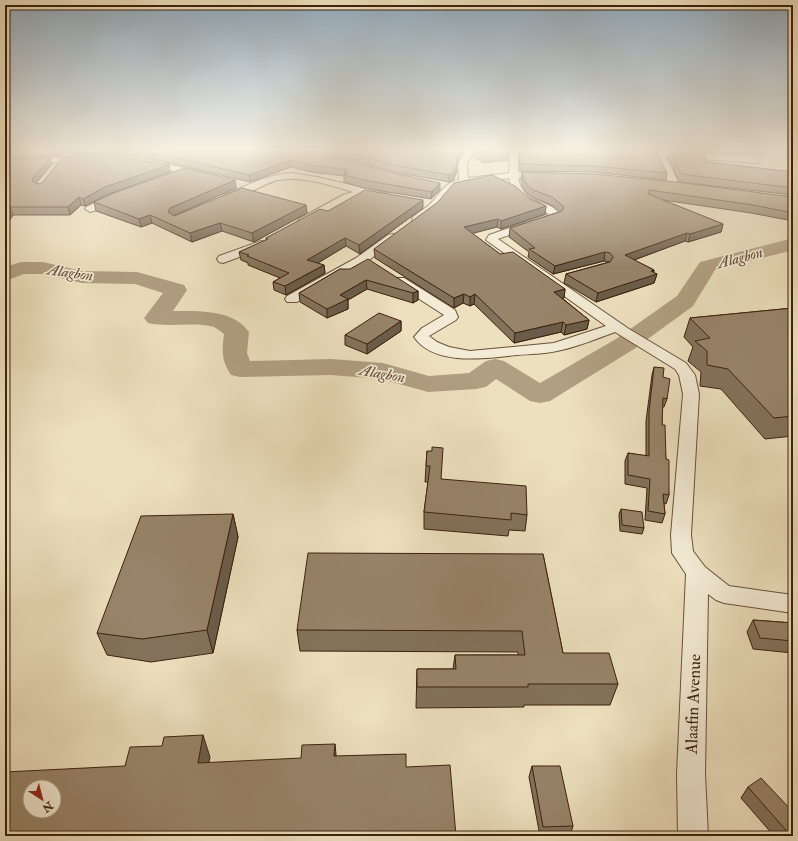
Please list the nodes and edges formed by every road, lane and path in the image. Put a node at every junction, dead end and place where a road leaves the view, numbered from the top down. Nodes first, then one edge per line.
1 (246, 189) edge
2 (353, 189) edge
3 (443, 189) edge
4 (518, 189) edge
5 (126, 192) edge
6 (362, 192) junction
7 (398, 198) edge
8 (420, 202) edge
9 (216, 203) edge
10 (435, 205) junction
11 (90, 209) dead end
12 (291, 227) edge
13 (270, 239) edge
14 (364, 258) junction
15 (223, 260) dead end
16 (377, 266) edge
17 (390, 275) edge
18 (565, 277) edge
19 (550, 281) junction
20 (292, 299) dead end
21 (621, 330) junction
22 (697, 573) junction
23 (793, 604) edge
24 (693, 836) edge

1 - 9 street
2 - 6 street
3 - 10 street
4 - 19 street
5 - 11 street
6 - 7 street
6 - 12 street
8 - 10 street
10 - 14 street
13 - 15 street
14 - 16 street
14 - 20 street
17 - 21 street
18 - 19 street
19 - 21 street
21 - 22 street
22 - 23 street
22 - 24 street, Alaafin Avenue

